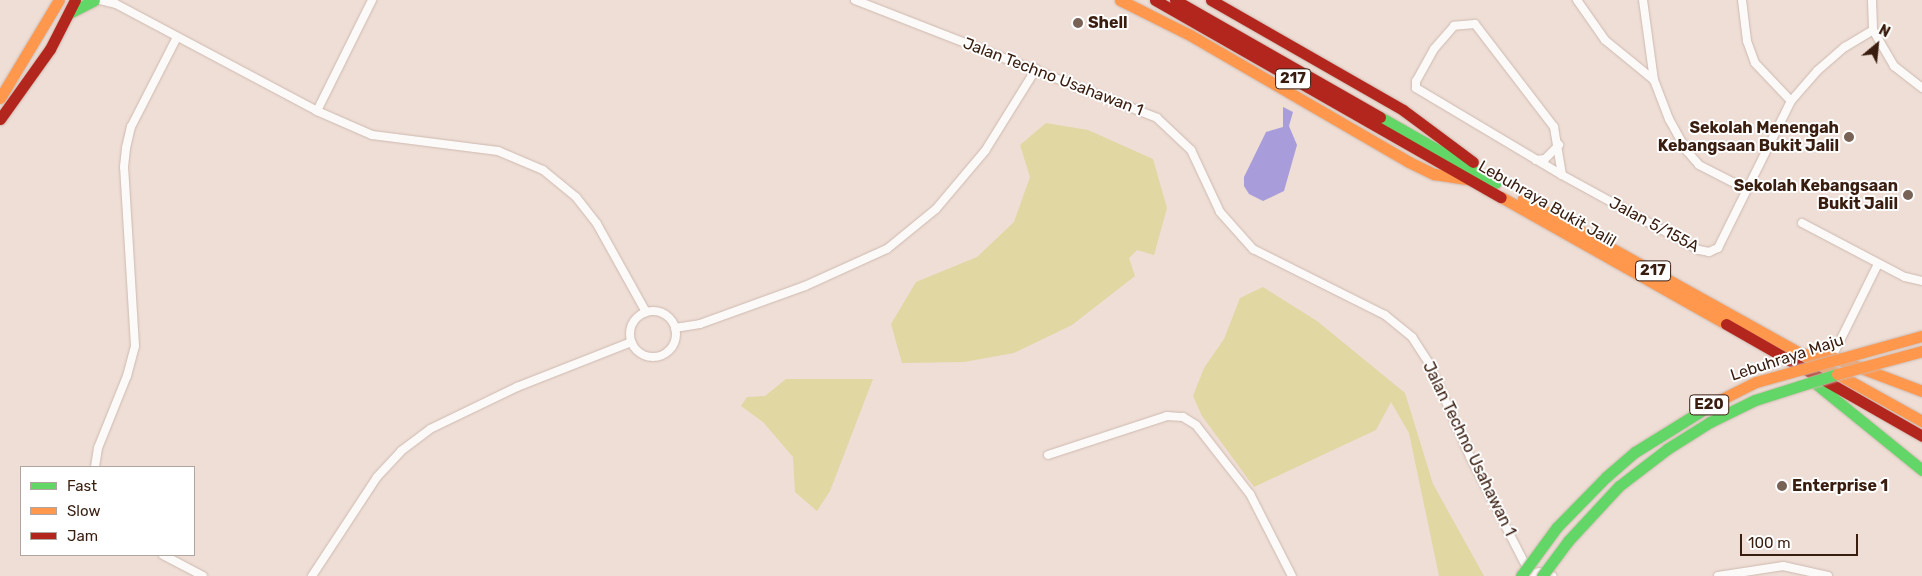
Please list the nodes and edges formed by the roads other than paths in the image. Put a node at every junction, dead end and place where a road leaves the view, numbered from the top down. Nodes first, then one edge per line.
1 (59, 0) edge
2 (76, 0) edge
3 (97, 0) edge
4 (372, 0) edge
5 (855, 0) edge
6 (1120, 0) edge
7 (1155, 0) edge
8 (1175, 0) edge
9 (1211, 0) edge
10 (1577, 0) edge
11 (1643, 0) edge
12 (1742, 0) edge
13 (1872, 0) edge
14 (115, 2) edge
15 (68, 14) junction
16 (1873, 30) junction
17 (177, 37) junction
18 (1036, 69) junction
19 (1654, 80) junction
20 (1922, 88) edge
21 (0, 98) edge
22 (1791, 101) junction
23 (317, 111) junction
24 (0, 120) edge
25 (1559, 145) junction
26 (1434, 153) junction
27 (1536, 160) junction
28 (1562, 175) junction
29 (1470, 179) junction
30 (1746, 189) junction
31 (1509, 191) junction
32 (1802, 223) dead end
33 (1878, 264) junction
34 (1922, 282) edge
35 (646, 312) junction
36 (675, 328) junction
37 (1922, 336) edge
38 (631, 342) junction
39 (1922, 351) edge
40 (1832, 357) junction
41 (1794, 358) junction
42 (1922, 391) edge
43 (1922, 421) edge
44 (1922, 436) edge
45 (1048, 455) dead end
46 (95, 466) edge
47 (1922, 470) edge
48 (165, 556) edge
49 (1523, 575) edge
50 (203, 576) edge
51 (312, 576) edge
52 (1292, 576) edge
53 (1542, 576) edge
54 (1552, 576) edge
55 (1718, 576) edge
56 (1828, 576) edge

1 - 21 main road
2 - 15 main road
3 - 14 street
3 - 15 main road
4 - 23 street
5 - 18 street, Jalan Techno Usahawan 1
6 - 29 main road
7 - 26 main road, Lebuhraya Bukit Jalil / 217
8 - 26 main road, Lebuhraya Bukit Jalil / 217
9 - 31 main road
10 - 19 street
11 - 19 street
12 - 22 street
13 - 16 street
14 - 17 street
15 - 24 main road
16 - 20 street
16 - 22 street, Jalan 5/155A
17 - 23 street
17 - 46 street
18 - 36 street
18 - 49 street, Jalan Techno Usahawan 1
19 - 30 street
22 - 30 street, Jalan 5/155A
23 - 35 street
25 - 27 street
25 - 27 street, Jalan 5/155A
25 - 28 street, Jalan 5/155A
26 - 29 main road, Lebuhraya Bukit Jalil / 217
26 - 31 main road, Lebuhraya Bukit Jalil / 217
27 - 28 street, Jalan 5/155A
28 - 30 street, Jalan 5/155A
29 - 41 main road, Lebuhraya Bukit Jalil / 217
31 - 41 main road, Lebuhraya Bukit Jalil / 217
32 - 33 street
33 - 34 street
33 - 40 street
35 - 36 street
35 - 38 street
36 - 38 street
37 - 49 main road, Lebuhraya Maju / E20, bridge
38 - 51 street
39 - 53 main road, Lebuhraya Maju / E20, bridge
40 - 41 main road
40 - 42 main road
41 - 43 main road, Lebuhraya Bukit Jalil / 217
41 - 44 main road, Lebuhraya Bukit Jalil / 217
41 - 47 main road
45 - 52 street
48 - 50 street
49 - 54 street
55 - 56 street

